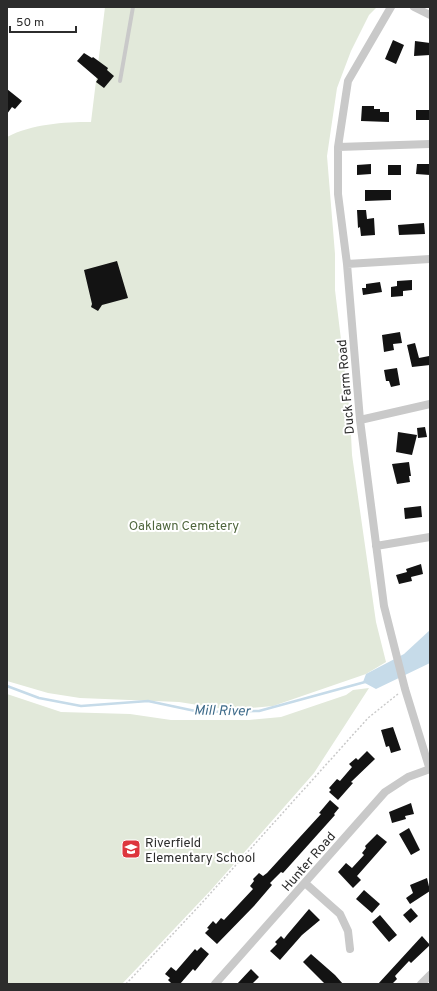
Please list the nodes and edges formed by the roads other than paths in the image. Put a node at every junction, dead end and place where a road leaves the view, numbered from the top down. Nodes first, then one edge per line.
1 (133, 7) edge
2 (391, 7) edge
3 (414, 7) edge
4 (430, 15) edge
5 (120, 81) dead end
6 (430, 144) edge
7 (338, 147) junction
8 (430, 259) edge
9 (347, 264) junction
10 (430, 404) edge
11 (360, 420) junction
12 (430, 537) edge
13 (376, 546) junction
14 (430, 769) edge
15 (305, 882) junction
16 (350, 949) dead end
17 (430, 975) edge
18 (215, 984) edge
19 (422, 984) edge

1 - 5 lane
2 - 7 street, Duck Farm Road
3 - 4 street
6 - 7 street
7 - 9 street, Duck Farm Road
8 - 9 street
9 - 11 street, Duck Farm Road
10 - 11 street
11 - 13 street, Duck Farm Road
12 - 13 street
13 - 14 street, Duck Farm Road
14 - 15 street, Hunter Road
15 - 16 street
15 - 18 street, Hunter Road
17 - 19 street

